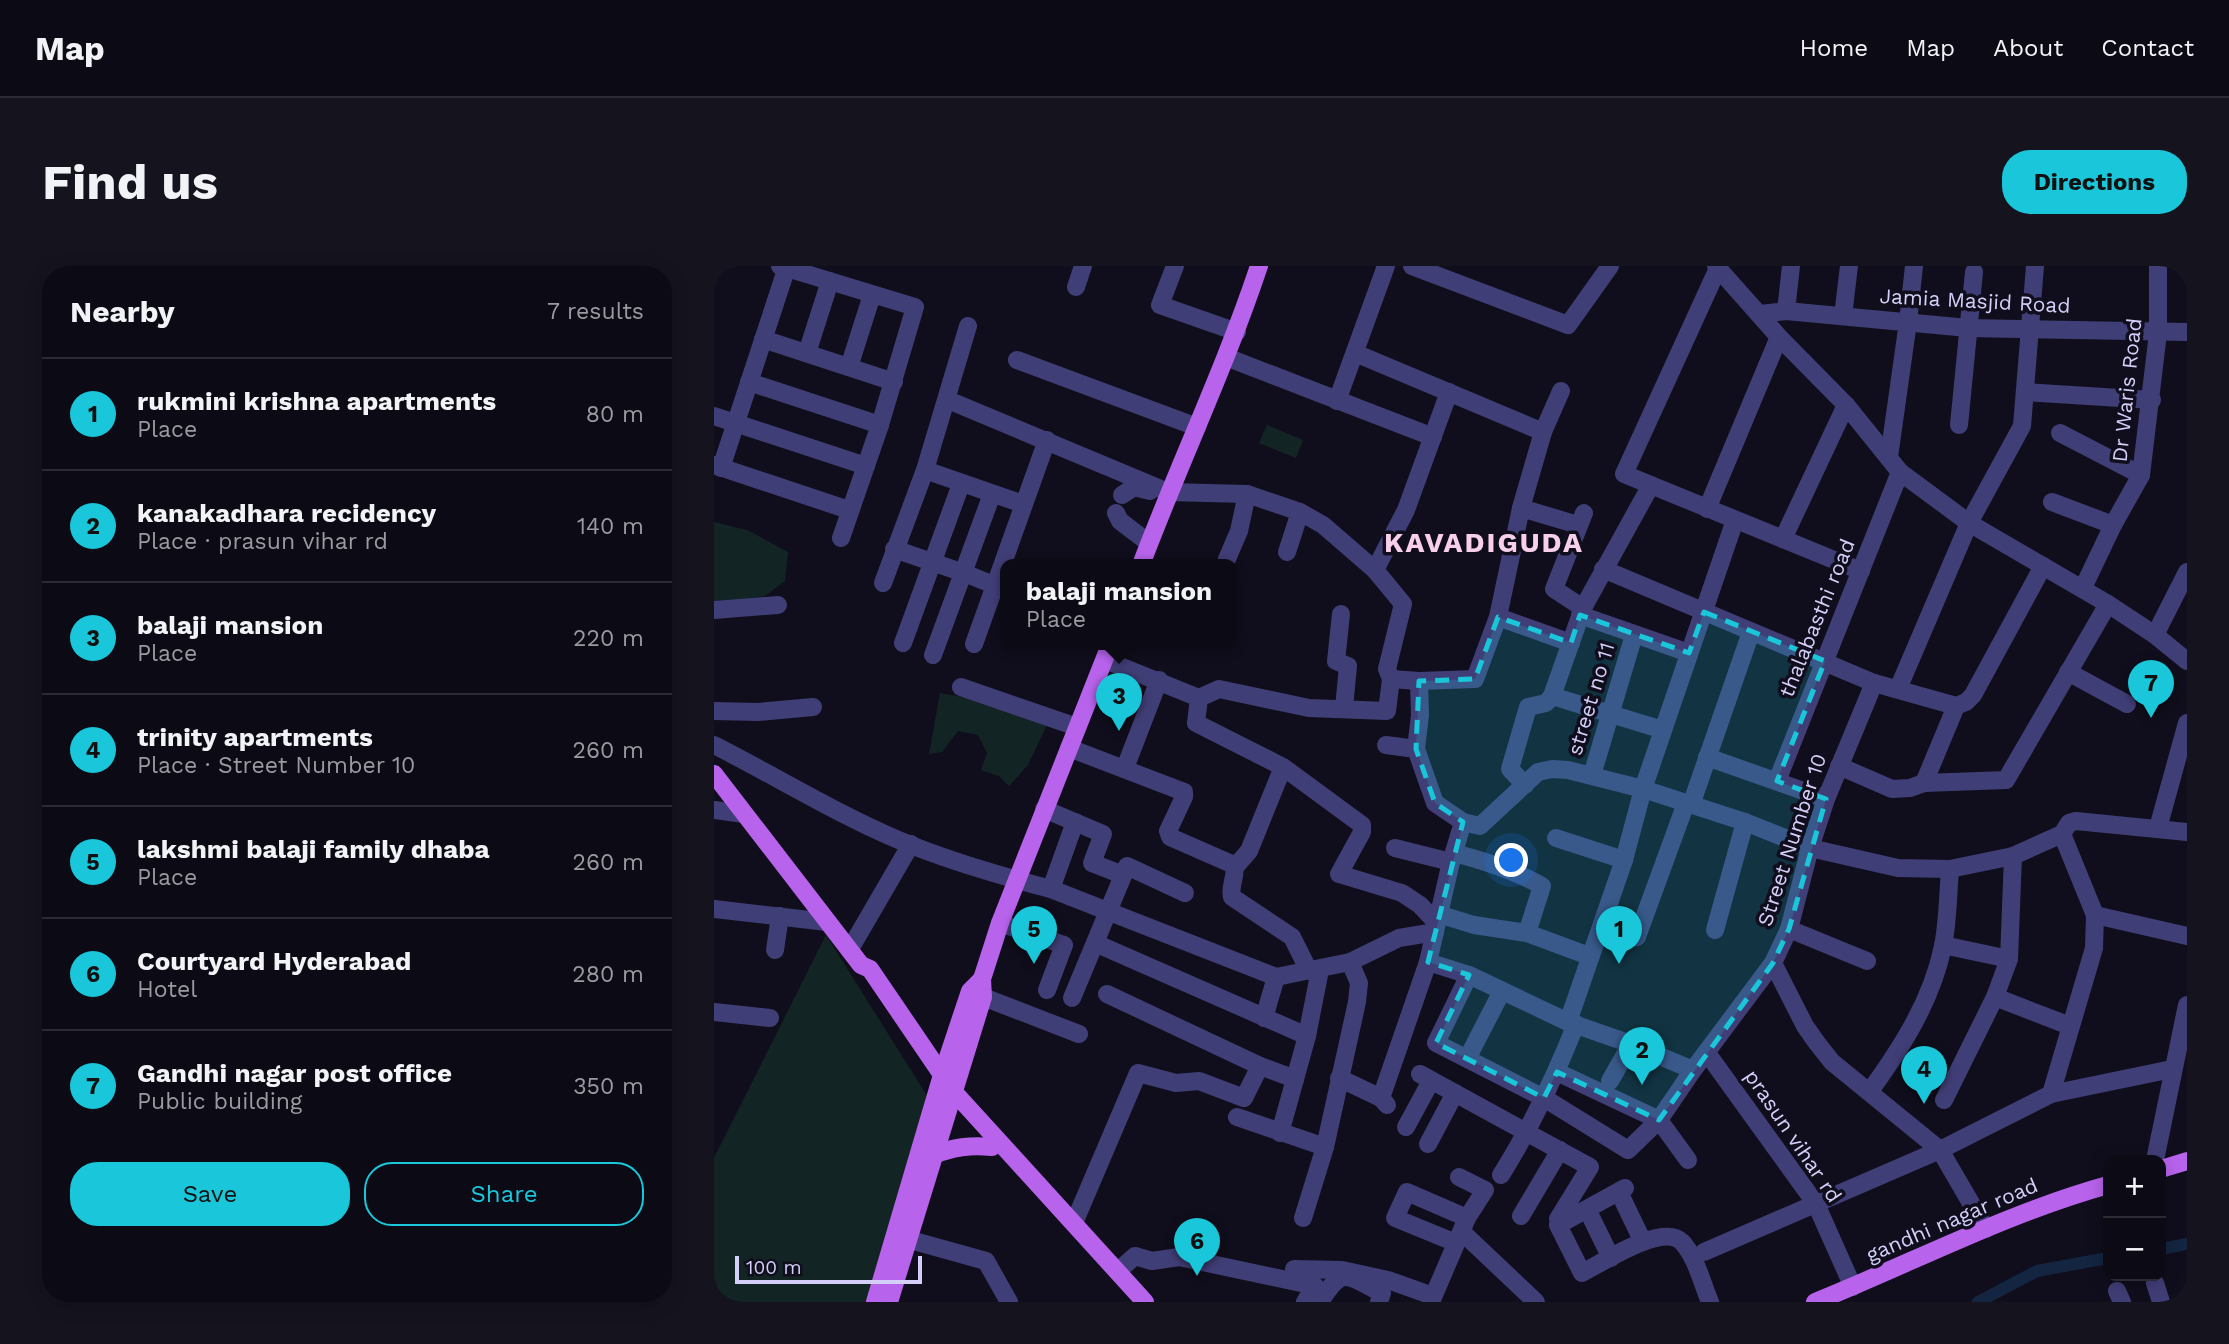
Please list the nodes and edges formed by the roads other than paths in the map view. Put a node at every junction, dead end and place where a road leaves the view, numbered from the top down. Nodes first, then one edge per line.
1 (1083, 266) edge
2 (1175, 266) edge
3 (1259, 266) edge
4 (1386, 266) edge
5 (1412, 266) edge
6 (1791, 266) edge
7 (1849, 266) edge
8 (1914, 266) edge
9 (2035, 266) edge
10 (2158, 266) edge
11 (783, 267) edge
12 (1717, 267) edge
13 (1605, 268) edge
14 (1974, 272) dead end
15 (830, 281) junction
16 (1076, 287) dead end
17 (872, 295) junction
18 (1786, 311) junction
19 (1760, 314) junction
20 (1843, 316) junction
21 (1909, 322) junction
22 (968, 326) dead end
23 (1968, 328) junction
24 (2029, 328) junction
25 (1237, 332) junction
26 (2158, 332) junction
27 (2187, 332) edge
28 (1779, 337) junction
29 (764, 339) junction
30 (807, 353) junction
31 (1355, 353) junction
32 (1226, 357) junction
33 (1017, 360) dead end
34 (849, 367) junction
35 (749, 382) junction
36 (894, 382) junction
37 (1561, 391) dead end
38 (1449, 392) junction
39 (2025, 392) junction
40 (948, 400) junction
41 (2151, 400) junction
42 (1337, 401) junction
43 (1846, 405) junction
44 (714, 416) edge
45 (736, 423) junction
46 (880, 425) junction
47 (1959, 425) dead end
48 (1197, 427) junction
49 (1543, 432) junction
50 (2060, 433) dead end
51 (1433, 437) junction
52 (1047, 440) junction
53 (1889, 457) junction
54 (718, 466) edge
55 (866, 466) junction
56 (925, 470) junction
57 (1900, 472) junction
58 (2141, 475) junction
59 (961, 484) junction
60 (1651, 485) junction
61 (992, 494) junction
62 (1167, 494) junction
63 (1247, 494) junction
64 (1122, 495) dead end
65 (2052, 502) dead end
66 (1023, 504) junction
67 (1521, 508) junction
68 (1707, 509) junction
69 (849, 510) junction
70 (1300, 512) junction
71 (1116, 513) dead end
72 (1735, 520) junction
73 (1969, 523) junction
74 (2113, 525) junction
75 (841, 538) dead end
76 (1783, 539) junction
77 (1149, 543) junction
78 (894, 549) junction
79 (1287, 551) dead end
80 (1007, 559) edge
81 (1143, 559) edge
82 (1227, 559) dead end
83 (933, 563) junction
84 (2043, 566) junction
85 (1603, 569) junction
86 (1375, 570) junction
87 (1861, 571) junction
88 (2187, 572) edge
89 (964, 573) junction
90 (883, 583) dead end
91 (2082, 588) junction
92 (996, 595) edge
93 (2108, 604) junction
94 (778, 605) dead end
95 (714, 610) edge
96 (1581, 612) junction
97 (1704, 612) junction
98 (1341, 614) dead end
99 (1498, 617) junction
100 (1751, 632) junction
101 (1634, 635) junction
102 (2155, 635) junction
103 (903, 643) dead end
104 (974, 643) dead end
105 (1571, 643) junction
106 (1108, 652) edge
107 (1689, 653) junction
108 (933, 655) dead end
109 (1825, 661) junction
110 (2187, 661) edge
111 (2068, 673) junction
112 (1391, 679) junction
113 (1159, 680) junction
114 (1419, 681) junction
115 (1874, 683) junction
116 (961, 687) dead end
117 (1898, 689) junction
118 (1552, 696) junction
119 (1199, 698) junction
120 (2127, 704) dead end
121 (1956, 706) junction
122 (813, 707) dead end
123 (1343, 708) junction
124 (714, 710) edge
125 (1611, 713) junction
126 (2187, 723) edge
127 (1077, 727) junction
128 (1663, 730) junction
129 (714, 745) edge
130 (1386, 745) dead end
131 (1069, 748) junction
132 (1416, 749) junction
133 (1707, 757) junction
134 (1283, 766) junction
135 (1839, 766) junction
136 (1125, 768) junction
137 (714, 774) edge
138 (1592, 775) junction
139 (1777, 780) junction
140 (1924, 783) junction
141 (1525, 785) junction
142 (1643, 789) junction
143 (1826, 799) junction
144 (1689, 804) junction
145 (1044, 809) junction
146 (714, 810) edge
147 (744, 814) junction
148 (1075, 822) junction
149 (1463, 822) junction
150 (1745, 822) junction
151 (2158, 828) junction
152 (2187, 832) edge
153 (2062, 834) junction
154 (1556, 838) dead end
155 (911, 844) junction
156 (1395, 848) dead end
157 (1810, 848) junction
158 (2013, 856) junction
159 (1452, 857) junction
160 (1624, 860) junction
161 (1235, 867) junction
162 (1950, 869) junction
163 (1123, 875) junction
164 (1016, 880) junction
165 (1051, 888) junction
166 (1185, 893) dead end
167 (714, 909) edge
168 (1109, 912) junction
169 (2095, 915) junction
170 (780, 916) junction
171 (827, 922) junction
172 (1000, 923) junction
173 (1436, 923) junction
174 (1790, 929) junction
175 (1715, 930) dead end
176 (1527, 933) junction
177 (2187, 936) edge
178 (1637, 937) dead end
179 (1095, 943) junction
180 (1943, 945) junction
181 (850, 949) junction
182 (775, 950) dead end
183 (1589, 957) junction
184 (2009, 959) junction
185 (1867, 961) dead end
186 (1350, 962) junction
187 (1428, 962) junction
188 (1773, 964) junction
189 (1314, 970) junction
190 (1469, 975) junction
191 (1276, 977) junction
192 (982, 988) junction
193 (1047, 990) dead end
194 (1502, 991) junction
195 (1107, 994) dead end
196 (1995, 997) junction
197 (1072, 998) dead end
198 (2187, 1006) edge
199 (714, 1012) edge
200 (770, 1018) dead end
201 (1264, 1018) junction
202 (1572, 1023) junction
203 (2070, 1026) junction
204 (1079, 1034) dead end
205 (1307, 1036) junction
206 (1631, 1044) junction
207 (1707, 1053) junction
208 (1468, 1057) junction
209 (1260, 1066) junction
210 (2172, 1069) junction
211 (1693, 1070) junction
212 (1557, 1072) junction
213 (1339, 1078) junction
214 (1295, 1079) junction
215 (1610, 1081) dead end
216 (946, 1089) junction
217 (1870, 1091) junction
218 (1455, 1093) junction
219 (2050, 1094) junction
220 (1544, 1098) junction
221 (1944, 1100) dead end
222 (1237, 1117) dead end
223 (1659, 1121) junction
224 (1406, 1127) dead end
225 (1280, 1133) junction
226 (1527, 1133) junction
227 (1428, 1144) dead end
228 (992, 1147) junction
229 (1325, 1147) junction
230 (1560, 1150) junction
231 (1940, 1150) junction
232 (933, 1155) junction
233 (2156, 1155) edge
234 (1688, 1160) dead end
235 (2187, 1161) edge
236 (2166, 1168) edge
237 (1501, 1175) dead end
238 (1460, 1177) dead end
239 (2103, 1186) edge
240 (1816, 1204) junction
241 (1588, 1211) junction
242 (1521, 1216) dead end
243 (1303, 1218) dead end
244 (1558, 1219) dead end
245 (1074, 1223) junction
246 (1986, 1229) junction
247 (1462, 1231) junction
248 (902, 1237) junction
249 (1643, 1242) junction
250 (1704, 1252) dead end
251 (1611, 1258) junction
252 (1294, 1269) dead end
253 (1118, 1271) junction
254 (2155, 1283) dead end
255 (1853, 1287) junction
256 (1432, 1299) edge
257 (875, 1302) edge
258 (889, 1302) edge
259 (1009, 1302) edge
260 (1132, 1302) edge
261 (1144, 1302) edge
262 (1305, 1302) edge
263 (1320, 1302) edge
264 (1379, 1302) edge
265 (1536, 1302) edge
266 (1710, 1302) edge
267 (1815, 1302) edge
268 (2161, 1302) edge

1 - 16 street
2 - 25 street
3 - 25 main road
4 - 31 street
5 - 13 street
6 - 18 street
7 - 20 street
8 - 21 street
9 - 24 street
10 - 26 street, Dr Waris Road
11 - 15 street
11 - 29 street
12 - 19 street
12 - 60 street
14 - 23 street
15 - 17 street
15 - 30 street
17 - 34 street
17 - 36 street
18 - 19 street, Jamia Masjid Road
18 - 20 street, Jamia Masjid Road
19 - 28 street
20 - 21 street, Jamia Masjid Road
21 - 23 street, Jamia Masjid Road
21 - 53 street
22 - 40 street
23 - 24 street, Jamia Masjid Road
23 - 47 street
24 - 26 street, Jamia Masjid Road
24 - 39 street
25 - 32 main road
26 - 27 street, Jamia Masjid Road
26 - 41 street, Dr Waris Road
28 - 43 street
28 - 68 street
29 - 30 street
29 - 35 street
30 - 34 street
31 - 38 street
31 - 42 street
32 - 42 street
32 - 48 main road
33 - 48 street
34 - 36 street
35 - 45 street
35 - 46 street
36 - 46 street
37 - 49 street
38 - 49 street
38 - 51 street
39 - 41 street
39 - 73 street
40 - 52 street
40 - 56 street
41 - 58 street, Dr Waris Road
42 - 51 street
43 - 53 street
43 - 76 street
44 - 45 street
45 - 54 street
45 - 55 street
46 - 55 street
48 - 62 main road
49 - 67 street
50 - 58 street
51 - 86 street
52 - 62 street
52 - 66 street
53 - 57 street
54 - 69 street
55 - 69 street
56 - 59 street
56 - 78 street
57 - 73 street
57 - 87 street, thalabasthi road
58 - 74 street, Dr Waris Road
59 - 61 street
59 - 83 street
60 - 68 street
60 - 85 street
61 - 66 street
61 - 89 street
62 - 63 street
62 - 64 street
62 - 77 main road
63 - 70 street
63 - 82 street
65 - 74 street
66 - 80 street
67 - 96 street
67 - 99 street
68 - 72 street
69 - 75 street
70 - 79 street
70 - 86 street
71 - 77 street
72 - 76 street
72 - 97 street
73 - 84 street
73 - 117 street
74 - 91 street, Dr Waris Road
76 - 87 street
77 - 81 main road
78 - 83 street
78 - 90 street
83 - 89 street
83 - 103 street
84 - 91 street
84 - 121 street
85 - 96 street
85 - 97 street
86 - 112 street
87 - 109 street, thalabasthi road
88 - 102 street
89 - 92 street
89 - 108 street
91 - 93 street
92 - 104 street
93 - 102 street
93 - 111 street
94 - 95 street
96 - 101 street
96 - 105 street
97 - 100 street
97 - 107 street
98 - 123 street
99 - 105 street
99 - 114 street
100 - 109 street
100 - 133 street
101 - 107 street
101 - 125 street, street no 11
102 - 110 street
105 - 118 street
106 - 113 street
106 - 127 main road
107 - 128 street
109 - 115 street
109 - 139 street, thalabasthi road
111 - 120 street
111 - 140 street
112 - 114 street
112 - 123 street
113 - 119 street
113 - 136 street
114 - 132 street
115 - 117 street
115 - 135 street, Street Number 10
116 - 127 street
117 - 121 street
118 - 125 street
118 - 141 street
119 - 123 street
119 - 134 street
121 - 140 street
122 - 124 street
125 - 128 street
125 - 138 street, street no 11
126 - 151 street
127 - 131 main road
128 - 142 street
129 - 155 street
130 - 132 street
131 - 136 street
131 - 145 main road
132 - 149 street
133 - 139 street
133 - 144 street
134 - 161 street
134 - 173 street
135 - 140 street
135 - 143 street, Street Number 10
136 - 161 street
137 - 147 main road
138 - 141 street
138 - 142 street
139 - 143 street
141 - 149 street
142 - 144 street
142 - 160 street
143 - 157 street, Street Number 10
144 - 150 street
144 - 178 street
145 - 148 street
145 - 164 main road
146 - 147 street
147 - 171 main road
148 - 163 street
148 - 165 street
149 - 159 street
150 - 157 street
150 - 175 street
151 - 152 street
151 - 153 street
153 - 158 street
153 - 169 street
154 - 160 street
155 - 164 street
155 - 181 street
156 - 159 street
157 - 162 street
157 - 174 street, Street Number 10
158 - 162 street
158 - 184 street
159 - 173 street
159 - 176 street
160 - 183 street
161 - 189 street
162 - 180 street
163 - 166 street
163 - 168 street
164 - 165 street
164 - 172 main road
165 - 168 street
167 - 170 street
168 - 179 street
168 - 191 street
169 - 177 street
169 - 203 street
170 - 171 street
170 - 182 street
171 - 181 main road
172 - 192 main road
172 - 193 street
173 - 176 street
173 - 186 street
173 - 187 street
174 - 185 street
174 - 188 street, Street Number 10
176 - 183 street
179 - 197 street
179 - 201 street
180 - 184 street
180 - 217 street
181 - 216 main road
183 - 202 street
184 - 196 street
186 - 189 street
186 - 213 street
187 - 190 street
187 - 213 street
188 - 207 street, Street Number 10
188 - 217 street
189 - 191 street
189 - 205 street
190 - 194 street
190 - 208 street
191 - 201 street
192 - 204 street
192 - 216 main road
194 - 202 street
194 - 208 street
195 - 209 street
196 - 203 street
196 - 221 street
198 - 210 street
199 - 200 street
201 - 205 street
202 - 206 street
202 - 212 street
203 - 219 street
205 - 214 street
206 - 211 street
206 - 215 street
207 - 211 street, Street Number 10
207 - 240 street, prasun vihar rd
208 - 220 street
209 - 214 street
209 - 245 street
210 - 219 street
210 - 233 street
211 - 223 street, Street Number 10
212 - 220 street
212 - 223 street
213 - 229 street
214 - 225 street
216 - 228 main road
216 - 232 main road
216 - 245 main road
216 - 248 main road
217 - 231 street
218 - 224 street
218 - 226 street
218 - 227 street
219 - 231 street
220 - 223 street, Street Number 10
220 - 226 street
222 - 225 street
223 - 234 street
225 - 229 street
226 - 230 street
226 - 237 street
228 - 232 main road
228 - 260 main road
229 - 243 street
230 - 242 street
230 - 244 street
231 - 240 street
231 - 246 street
232 - 248 main road
235 - 236 main road
238 - 247 street
239 - 246 main road, gandhi nagar road
240 - 250 street
240 - 255 street, prasun vihar rd
241 - 249 street
241 - 251 street
241 - 251 street
245 - 253 main road
246 - 255 main road, gandhi nagar road
247 - 256 street
247 - 265 street
248 - 257 main road
248 - 258 main road
248 - 259 street
249 - 251 street
249 - 266 street
252 - 256 street
253 - 261 main road
253 - 262 street
254 - 268 street
255 - 267 main road, gandhi nagar road
263 - 264 street

